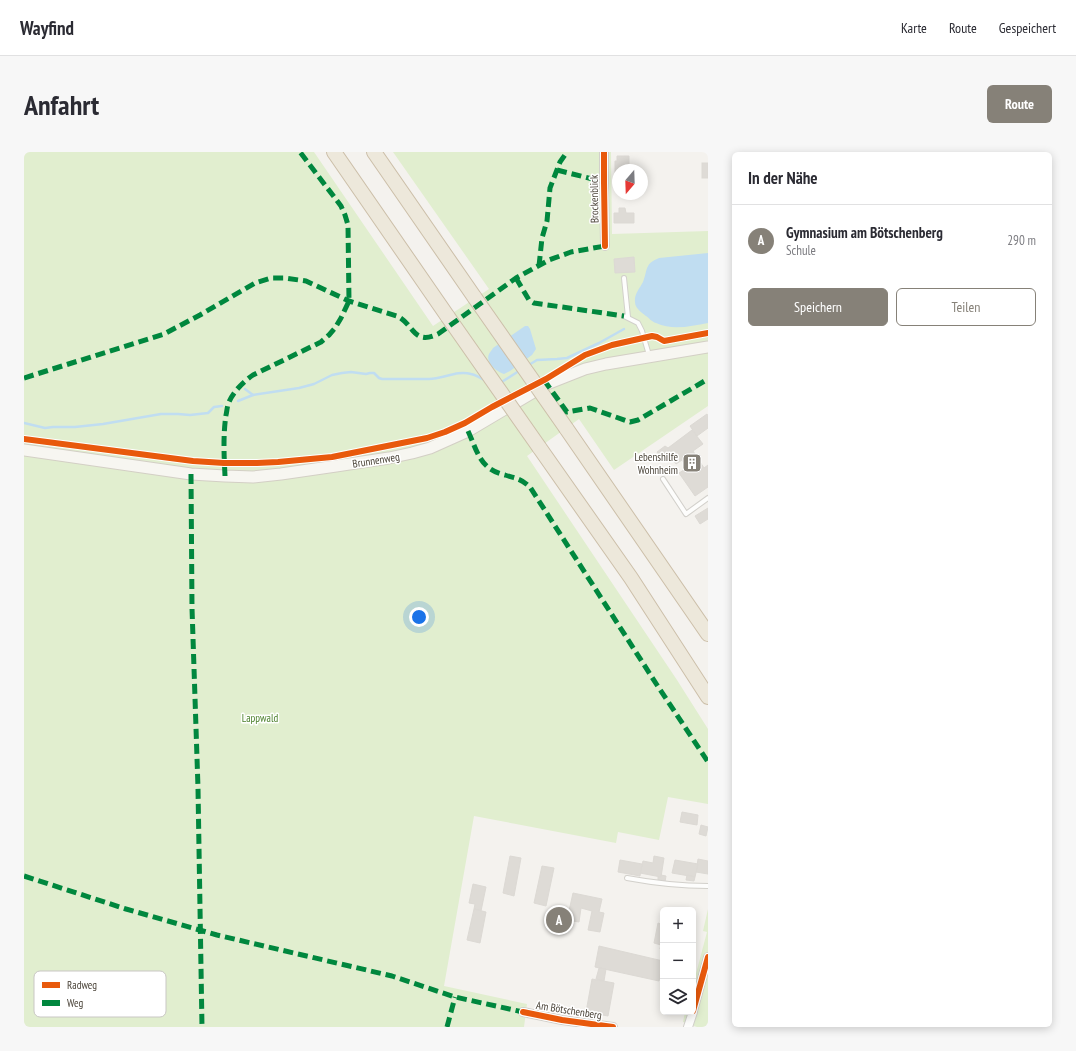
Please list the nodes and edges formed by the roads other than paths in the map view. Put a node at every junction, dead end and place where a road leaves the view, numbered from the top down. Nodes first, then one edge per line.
1 (334, 152) edge
2 (374, 152) edge
3 (604, 152) edge
4 (606, 246) dead end
5 (624, 278) dead end
6 (708, 347) edge
7 (650, 356) junction
8 (24, 450) edge
9 (663, 479) dead end
10 (708, 498) edge
11 (708, 634) edge
12 (708, 697) edge
13 (627, 878) dead end
14 (708, 886) edge
15 (708, 957) edge
16 (696, 1001) edge
17 (523, 1012) dead end
18 (692, 1015) edge
19 (613, 1027) edge
20 (688, 1027) edge

1 - 12 highway, bridge
2 - 11 highway, bridge
3 - 4 street, Brockenblick
5 - 7 lane
6 - 7 main road, Brunnenweg
7 - 8 main road, Brunnenweg
9 - 10 lane
13 - 14 lane
15 - 16 street
17 - 19 street, Am Bötschenberg
18 - 20 street

